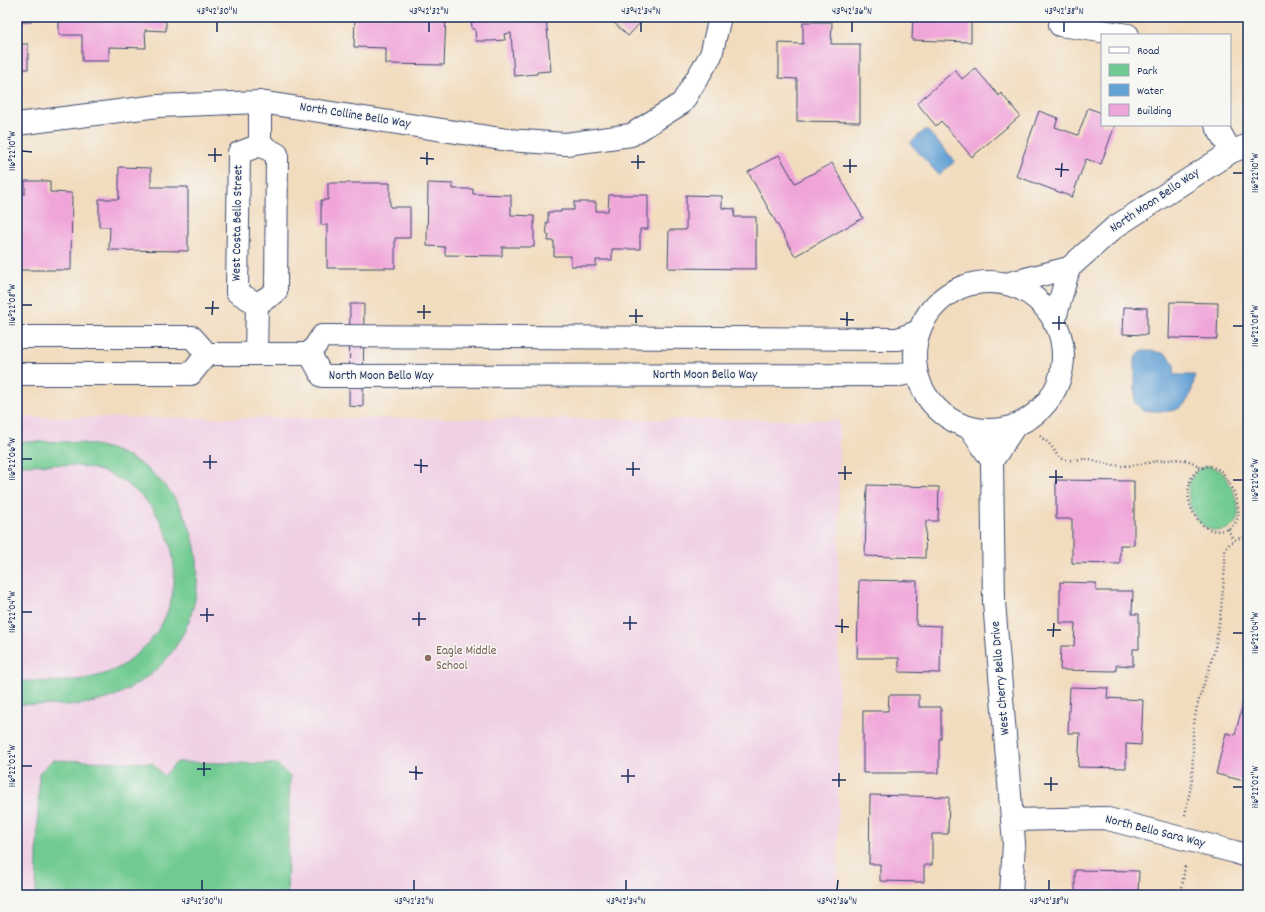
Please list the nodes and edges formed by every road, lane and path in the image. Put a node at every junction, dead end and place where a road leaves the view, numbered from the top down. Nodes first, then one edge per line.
1 (720, 17) edge
2 (1060, 25) dead end
3 (1121, 34) edge
4 (260, 102) junction
5 (17, 124) edge
6 (1217, 126) edge
7 (260, 145) junction
8 (1239, 148) edge
9 (1069, 268) junction
10 (1006, 284) junction
11 (256, 304) junction
12 (1054, 322) junction
13 (919, 331) junction
14 (17, 336) edge
15 (206, 354) junction
16 (256, 354) junction
17 (310, 354) junction
18 (916, 371) junction
19 (17, 374) edge
20 (1015, 426) junction
21 (971, 428) junction
22 (1040, 436) dead end
23 (992, 461) junction
24 (1201, 469) junction
25 (1228, 529) junction
26 (1248, 538) edge
27 (1233, 540) junction
28 (1185, 815) dead end
29 (1013, 820) junction
30 (1248, 857) edge
31 (1185, 865) dead end
32 (1011, 895) edge
33 (1181, 895) edge

1 - 4 street, North Colline Bello Way
2 - 3 street
4 - 5 street, North Colline Bello Way
4 - 7 street
6 - 8 street
7 - 11 street
7 - 11 street, West Costa Bello Street
8 - 9 street, North Moon Bello Way
9 - 10 street, North Moon Bello Way
9 - 12 street
10 - 12 street
10 - 13 street
11 - 16 street
12 - 20 street
13 - 17 street
13 - 18 street
14 - 15 street
15 - 16 street
15 - 19 street
16 - 17 street
17 - 18 street, North Moon Bello Way
18 - 21 street
20 - 21 street
20 - 23 street
21 - 23 street
22 - 24 path
23 - 29 street, West Cherry Bello Drive
24 - 25 path
24 - 25 path
25 - 27 path
26 - 27 path
27 - 28 path
29 - 30 street, North Bello Sara Way
29 - 32 street, West Cherry Bello Drive
31 - 33 path

